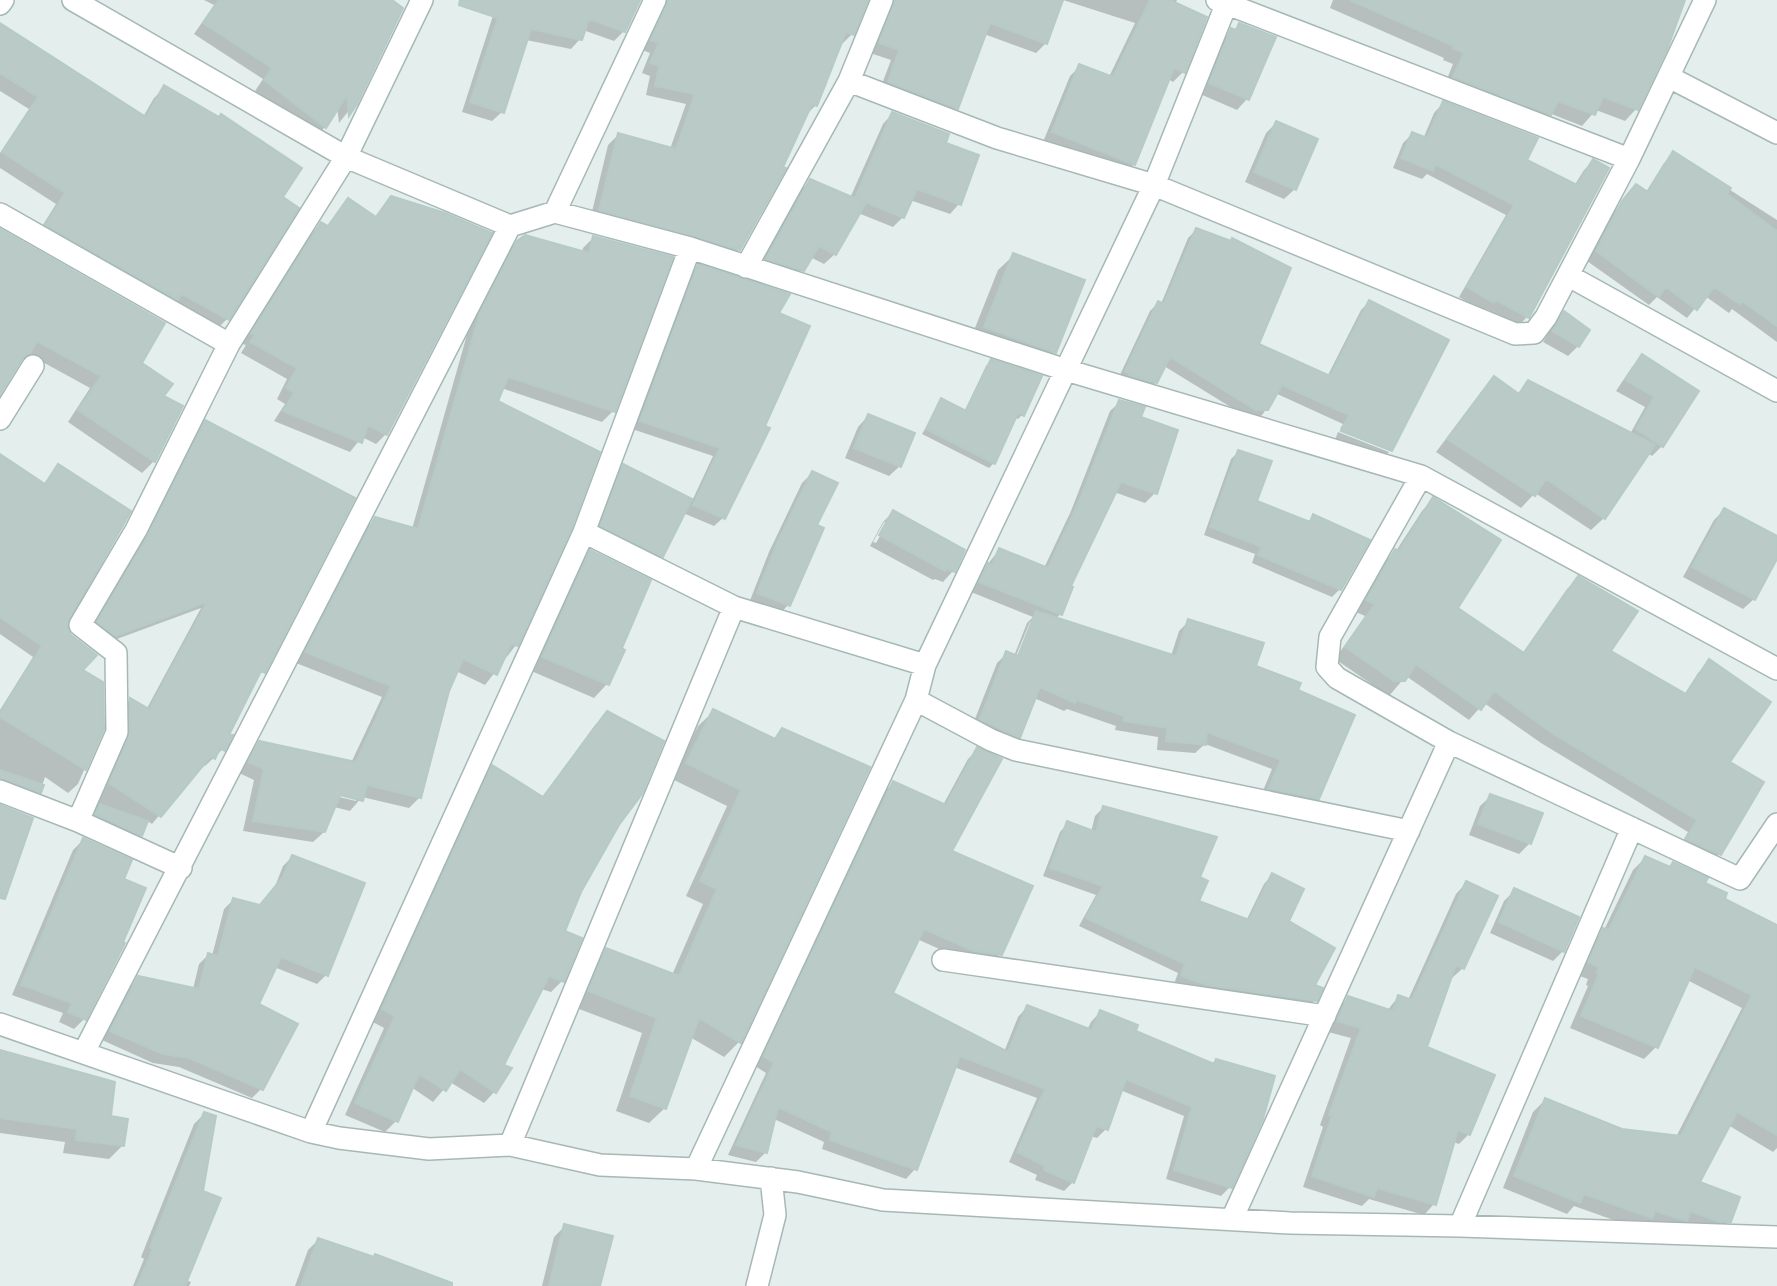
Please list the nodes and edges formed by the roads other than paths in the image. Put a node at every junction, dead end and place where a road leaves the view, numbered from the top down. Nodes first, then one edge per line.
1 (73, 0) edge
2 (422, 0) edge
3 (655, 0) edge
4 (882, 0) edge
5 (1705, 0) edge
6 (1224, 1) edge
7 (1669, 77) junction
8 (849, 81) junction
9 (1777, 133) edge
10 (346, 157) junction
11 (1629, 159) junction
12 (1154, 184) junction
13 (555, 212) junction
14 (0, 214) edge
15 (510, 226) junction
16 (690, 248) junction
17 (746, 267) junction
18 (1569, 276) junction
19 (229, 344) junction
20 (33, 366) dead end
21 (1066, 370) junction
22 (1777, 391) edge
23 (0, 419) edge
24 (1421, 476) junction
25 (584, 532) junction
26 (734, 607) junction
27 (925, 665) junction
28 (1777, 669) edge
29 (916, 700) junction
30 (1449, 742) junction
31 (0, 791) edge
32 (78, 821) junction
33 (1777, 824) edge
34 (1632, 828) junction
35 (1409, 831) junction
36 (181, 868) junction
37 (943, 960) dead end
38 (1325, 1016) junction
39 (0, 1024) edge
40 (84, 1052) junction
41 (311, 1132) junction
42 (510, 1145) junction
43 (696, 1169) junction
44 (771, 1178) junction
45 (1232, 1219) junction
46 (1460, 1226) junction
47 (1777, 1237) edge
48 (757, 1286) edge

1 - 10 street
2 - 10 street
3 - 13 street
4 - 8 street
5 - 7 street
6 - 11 street
6 - 12 street
7 - 9 street
7 - 11 street
8 - 12 street
8 - 17 street
10 - 15 street
10 - 19 street
11 - 18 street
12 - 18 street
12 - 21 street
13 - 15 street
13 - 16 street
14 - 19 street
15 - 36 street
16 - 17 street
16 - 25 street
17 - 21 street
18 - 22 street
19 - 32 street
20 - 23 street
21 - 24 street
21 - 27 street
24 - 28 street
24 - 30 street
25 - 26 street
25 - 41 street
26 - 27 street
26 - 42 street
27 - 29 street
29 - 35 street
29 - 43 street
30 - 34 street
30 - 35 street
31 - 32 street
32 - 36 street
33 - 34 street
34 - 46 street
35 - 38 street
36 - 40 street
37 - 38 street
38 - 45 street
39 - 40 street
40 - 41 street
41 - 42 street
42 - 43 street
43 - 44 street
44 - 45 street
44 - 48 street
45 - 46 street
46 - 47 street

